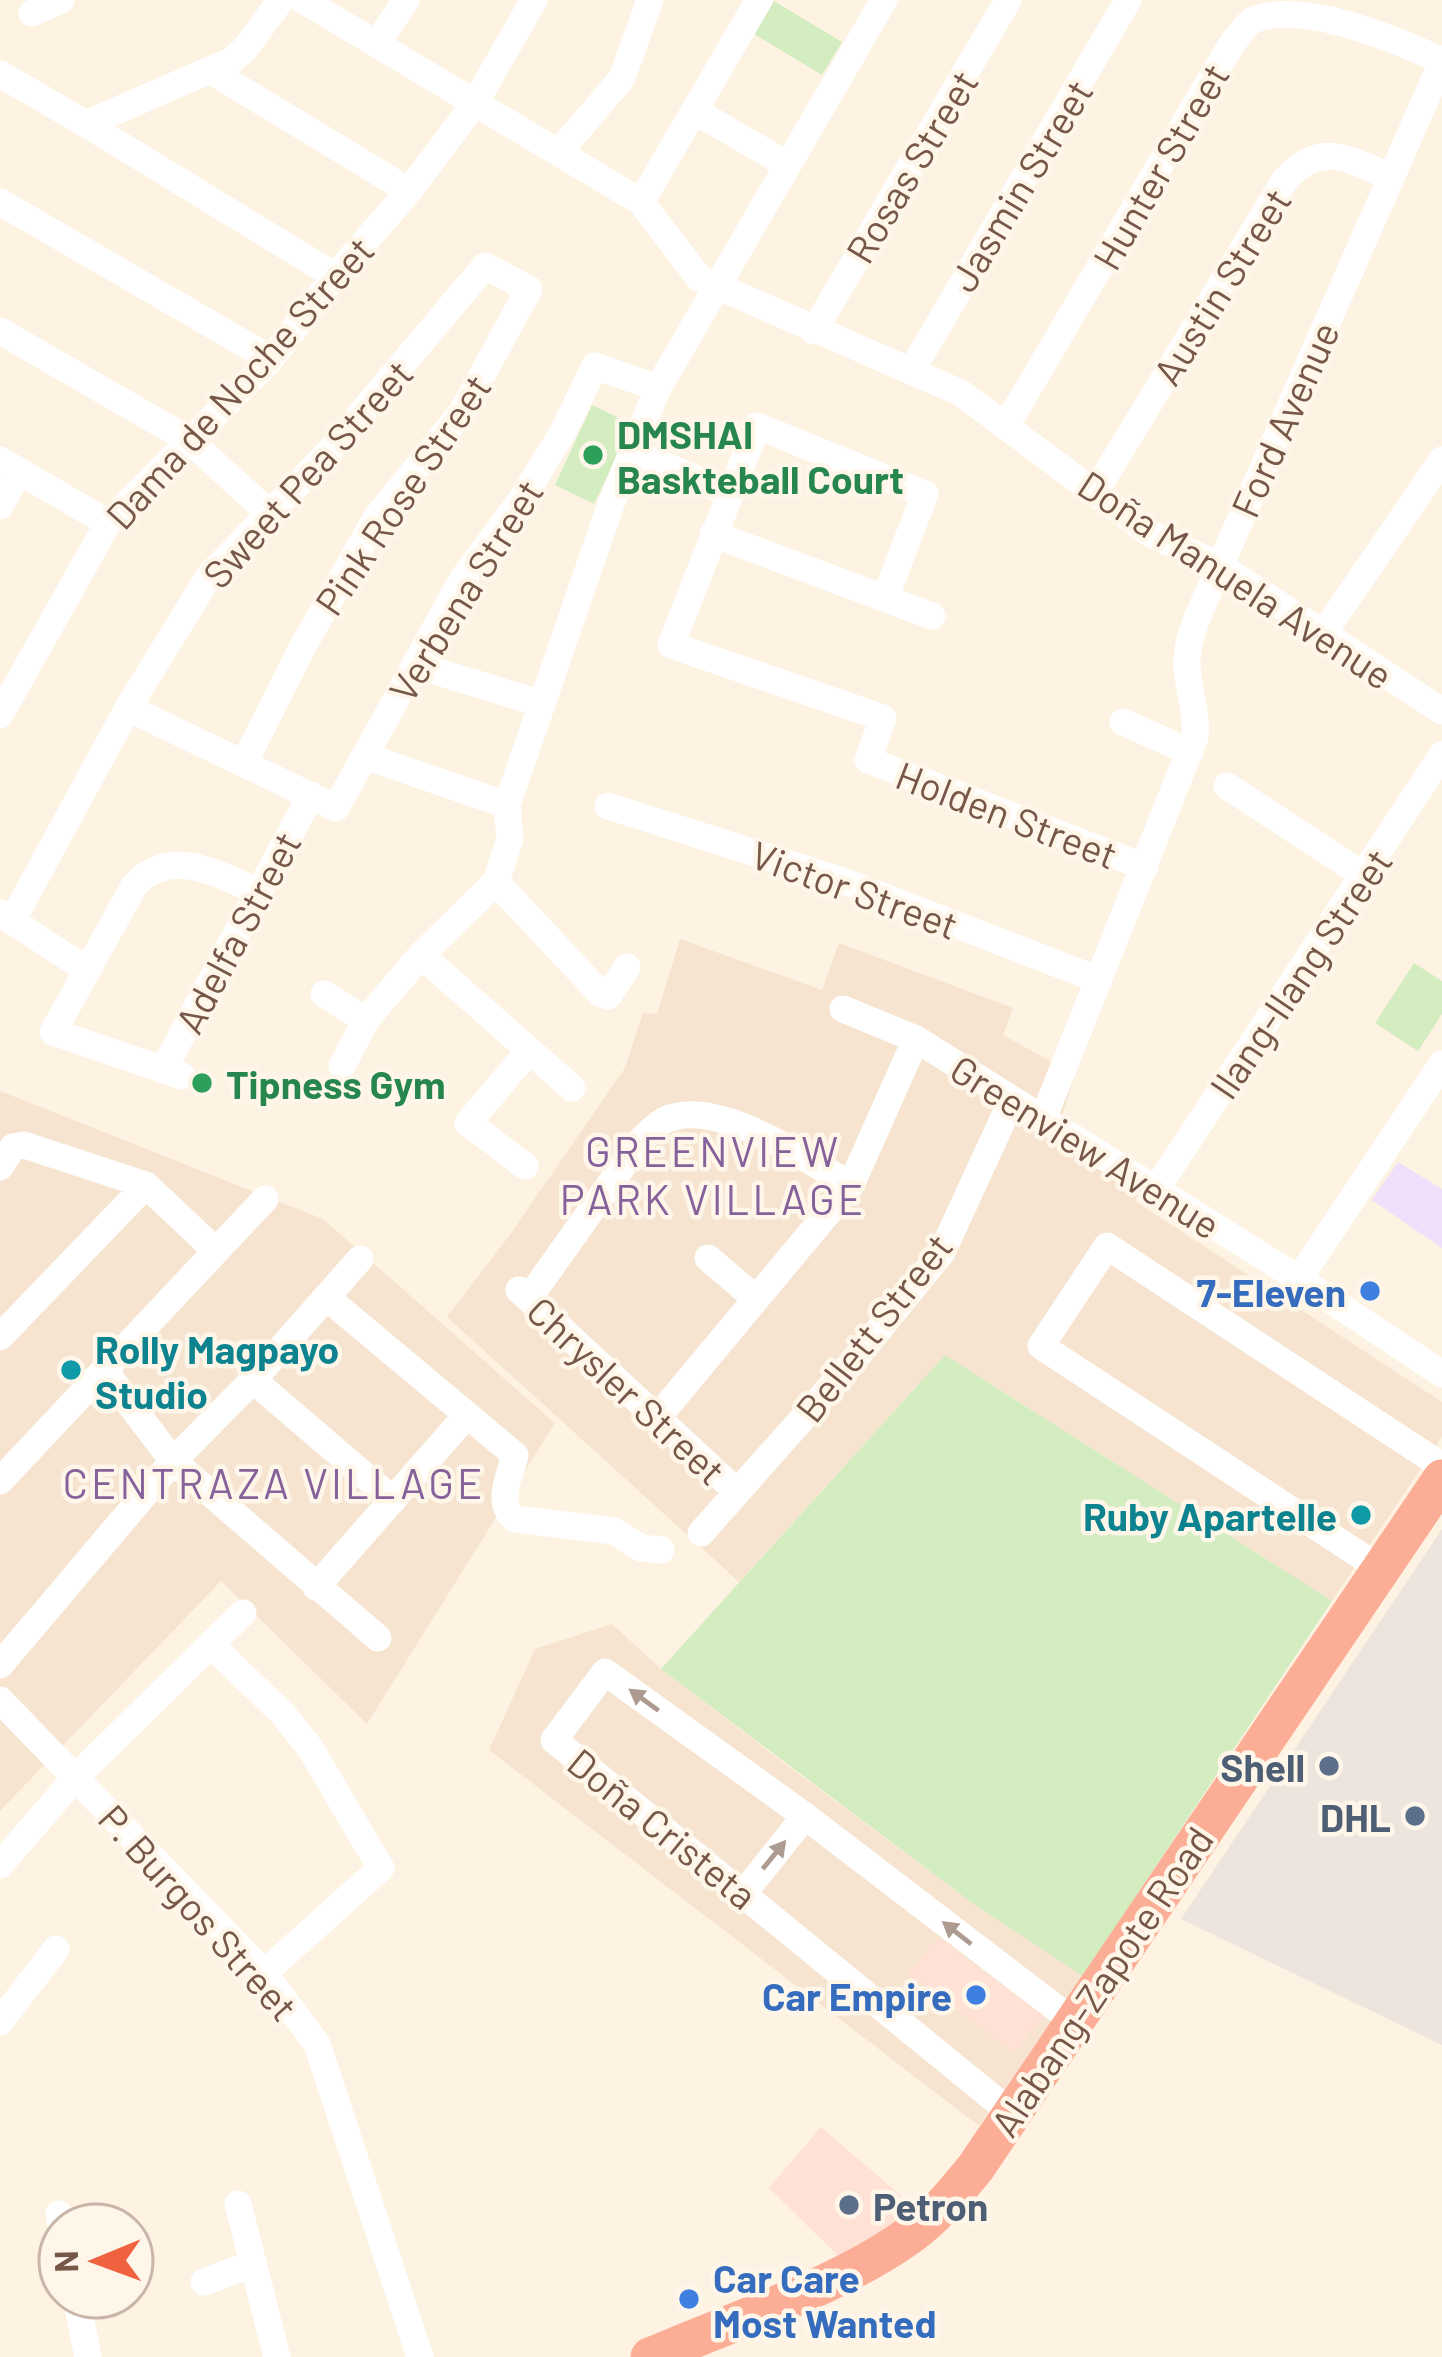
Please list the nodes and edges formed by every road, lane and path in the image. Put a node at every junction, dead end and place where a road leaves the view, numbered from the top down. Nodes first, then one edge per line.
1 (61, 0) edge
2 (281, 0) edge
3 (303, 0) edge
4 (406, 0) edge
5 (534, 0) edge
6 (650, 0) edge
7 (759, 0) edge
8 (884, 0) edge
9 (1008, 0) edge
10 (1128, 0) edge
11 (32, 13) dead end
12 (378, 42) junction
13 (1442, 61) edge
14 (212, 71) junction
15 (0, 74) edge
16 (475, 103) junction
17 (695, 111) junction
18 (86, 124) junction
19 (559, 152) junction
20 (788, 165) junction
21 (1390, 177) junction
22 (410, 190) junction
23 (0, 202) edge
24 (641, 202) junction
25 (335, 275) junction
26 (716, 288) junction
27 (529, 289) joint
28 (0, 331) edge
29 (814, 331) junction
30 (271, 359) junction
31 (912, 370) junction
32 (658, 388) junction
33 (1006, 426) junction
34 (189, 440) junction
35 (631, 451) junction
36 (1442, 460) edge
37 (9, 466) edge
38 (1095, 492) junction
39 (728, 493) junction
40 (0, 506) edge
41 (269, 513) junction
42 (108, 523) junction
43 (713, 534) junction
44 (1220, 566) junction
45 (885, 598) junction
46 (932, 616) dead end
47 (1323, 634) junction
48 (416, 664) junction
49 (542, 704) junction
50 (128, 708) junction
51 (1442, 711) edge
52 (0, 715) edge
53 (1123, 722) dead end
54 (1190, 752) junction
55 (1442, 755) edge
56 (365, 756) junction
57 (244, 763) junction
58 (1227, 786) dead end
59 (324, 802) junction
60 (507, 805) junction
61 (608, 806) dead end
62 (1145, 867) junction
63 (1365, 876) junction
64 (496, 882) junction
65 (258, 892) junction
66 (6, 917) edge
67 (421, 955) junction
68 (627, 967) dead end
69 (87, 970) junction
70 (1099, 980) junction
71 (324, 994) dead end
72 (843, 1009) dead end
73 (366, 1020) junction
74 (916, 1039) junction
75 (528, 1052) junction
76 (1442, 1064) edge
77 (343, 1066) dead end
78 (572, 1088) dead end
79 (1012, 1100) junction
80 (1043, 1120) junction
81 (6, 1157) edge
82 (525, 1166) dead end
83 (146, 1185) junction
84 (851, 1185) junction
85 (1155, 1191) junction
86 (265, 1199) dead end
87 (216, 1251) junction
88 (708, 1258) dead end
89 (359, 1259) dead end
90 (1298, 1279) junction
91 (326, 1297) junction
92 (756, 1299) junction
93 (0, 1337) edge
94 (104, 1370) junction
95 (1442, 1374) edge
96 (253, 1380) junction
97 (467, 1415) junction
98 (657, 1418) junction
99 (172, 1461) junction
100 (1442, 1466) edge
101 (3, 1473) edge
102 (1442, 1479) edge
103 (736, 1491) junction
104 (393, 1500) junction
105 (701, 1533) dead end
106 (661, 1550) dead end
107 (1381, 1569) junction
108 (316, 1587) junction
109 (243, 1613) dead end
110 (378, 1638) dead end
111 (211, 1645) junction
112 (0, 1665) edge
113 (0, 1700) edge
114 (75, 1778) junction
115 (805, 1816) junction
116 (0, 1865) edge
117 (743, 1894) junction
118 (56, 1949) dead end
119 (264, 1973) junction
120 (1073, 2021) junction
121 (0, 2022) edge
122 (1010, 2112) junction
123 (238, 2204) dead end
124 (252, 2264) junction
125 (204, 2282) dead end
126 (81, 2321) edge
127 (88, 2357) edge
128 (277, 2357) edge
129 (420, 2357) edge
130 (650, 2357) edge

1 - 11 street
2 - 14 street
3 - 12 street, Doña Manuela Avenue
4 - 12 street
5 - 16 street, Dama de Noche Street
6 - 19 street
7 - 17 street
8 - 20 street
9 - 29 street, Rosas Street
10 - 31 street, Jasmin Street
12 - 16 street, Doña Manuela Avenue
13 - 21 street, Ford Avenue
13 - 33 street, Hunter Street
14 - 18 street
14 - 22 street
15 - 18 street
16 - 19 street, Doña Manuela Avenue
16 - 22 street, Dama de Noche Street
17 - 20 street
17 - 24 street
18 - 25 street
19 - 24 street, Doña Manuela Avenue
20 - 26 street
21 - 38 street, Austin Street
21 - 44 street, Ford Avenue
22 - 25 street, Dama de Noche Street
23 - 30 street
24 - 26 street, Doña Manuela Avenue
25 - 30 street, Dama de Noche Street
26 - 29 street, Doña Manuela Avenue
26 - 32 street
27 - 41 street, Sweet Pea Street
27 - 57 street, Pink Rose Street
28 - 34 street
29 - 31 street, Doña Manuela Avenue
30 - 34 street, Dama de Noche Street
31 - 33 street, Doña Manuela Avenue
32 - 35 street
32 - 48 street, Verbena Street
33 - 38 street, Doña Manuela Avenue
34 - 41 street
34 - 42 street, Dama de Noche Street
35 - 39 street
35 - 49 street
36 - 47 street
37 - 40 street
37 - 42 street
38 - 44 street, Doña Manuela Avenue
39 - 43 street
39 - 45 street
41 - 50 street, Sweet Pea Street
42 - 52 street, Dama de Noche Street
43 - 45 street
43 - 62 street, Holden Street
44 - 47 street, Doña Manuela Avenue
44 - 54 street, Ford Avenue
45 - 46 street
47 - 51 street, Doña Manuela Avenue
48 - 49 street
48 - 56 street, Verbena Street
49 - 60 street
50 - 57 street
50 - 66 street, Sweet Pea Street
53 - 54 street
54 - 62 street, Ford Avenue
55 - 63 street, Ilang-Ilang Street
56 - 59 street, Verbena Street
56 - 60 street
57 - 59 street
58 - 63 street
59 - 65 street, Adelfa Street
60 - 64 street
61 - 70 street, Victor Street
62 - 70 street, Ford Avenue
63 - 85 street, Ilang-Ilang Street
64 - 67 street
64 - 68 street
65 - 69 street
65 - 69 street, Adelfa Street
66 - 69 street
67 - 73 street
67 - 75 street
70 - 80 street, Ford Avenue
71 - 73 street
72 - 74 street, Greenview Avenue
73 - 77 street
74 - 79 street, Greenview Avenue
74 - 84 street
75 - 78 street
75 - 82 street
76 - 90 street
79 - 80 street, Greenview Avenue
79 - 103 street, Bellett Street
80 - 85 street, Greenview Avenue
81 - 83 street
83 - 87 street
83 - 93 street
84 - 92 street
84 - 98 street, Chrysler Street
85 - 90 street, Greenview Avenue
86 - 87 street
87 - 94 street
88 - 92 street
89 - 91 street
90 - 95 street, Greenview Avenue
91 - 96 street
91 - 97 street
92 - 98 street
94 - 99 street
94 - 101 street
96 - 99 street
96 - 104 street
97 - 104 street
97 - 106 street
98 - 103 street, Chrysler Street
99 - 108 street
99 - 112 street
100 - 107 street
102 - 107 highway, Alabang-Zapote Road
103 - 105 street, Bellett Street
104 - 108 street
107 - 120 highway, Alabang-Zapote Road
108 - 110 street
109 - 111 street
111 - 114 street
111 - 119 street
113 - 114 street, P. Burgos Street
114 - 116 street
114 - 119 street, P. Burgos Street
117 -> 115 street
115 -> 117 street, Doña Cristeta
120 -> 115 street, Doña Cristeta
117 - 122 street, Doña Cristeta
118 - 121 street
119 - 129 street, P. Burgos Street
120 - 122 highway, Alabang-Zapote Road
122 - 130 highway, Alabang-Zapote Road
123 - 124 street
124 - 125 street
124 - 128 street
126 - 127 street

